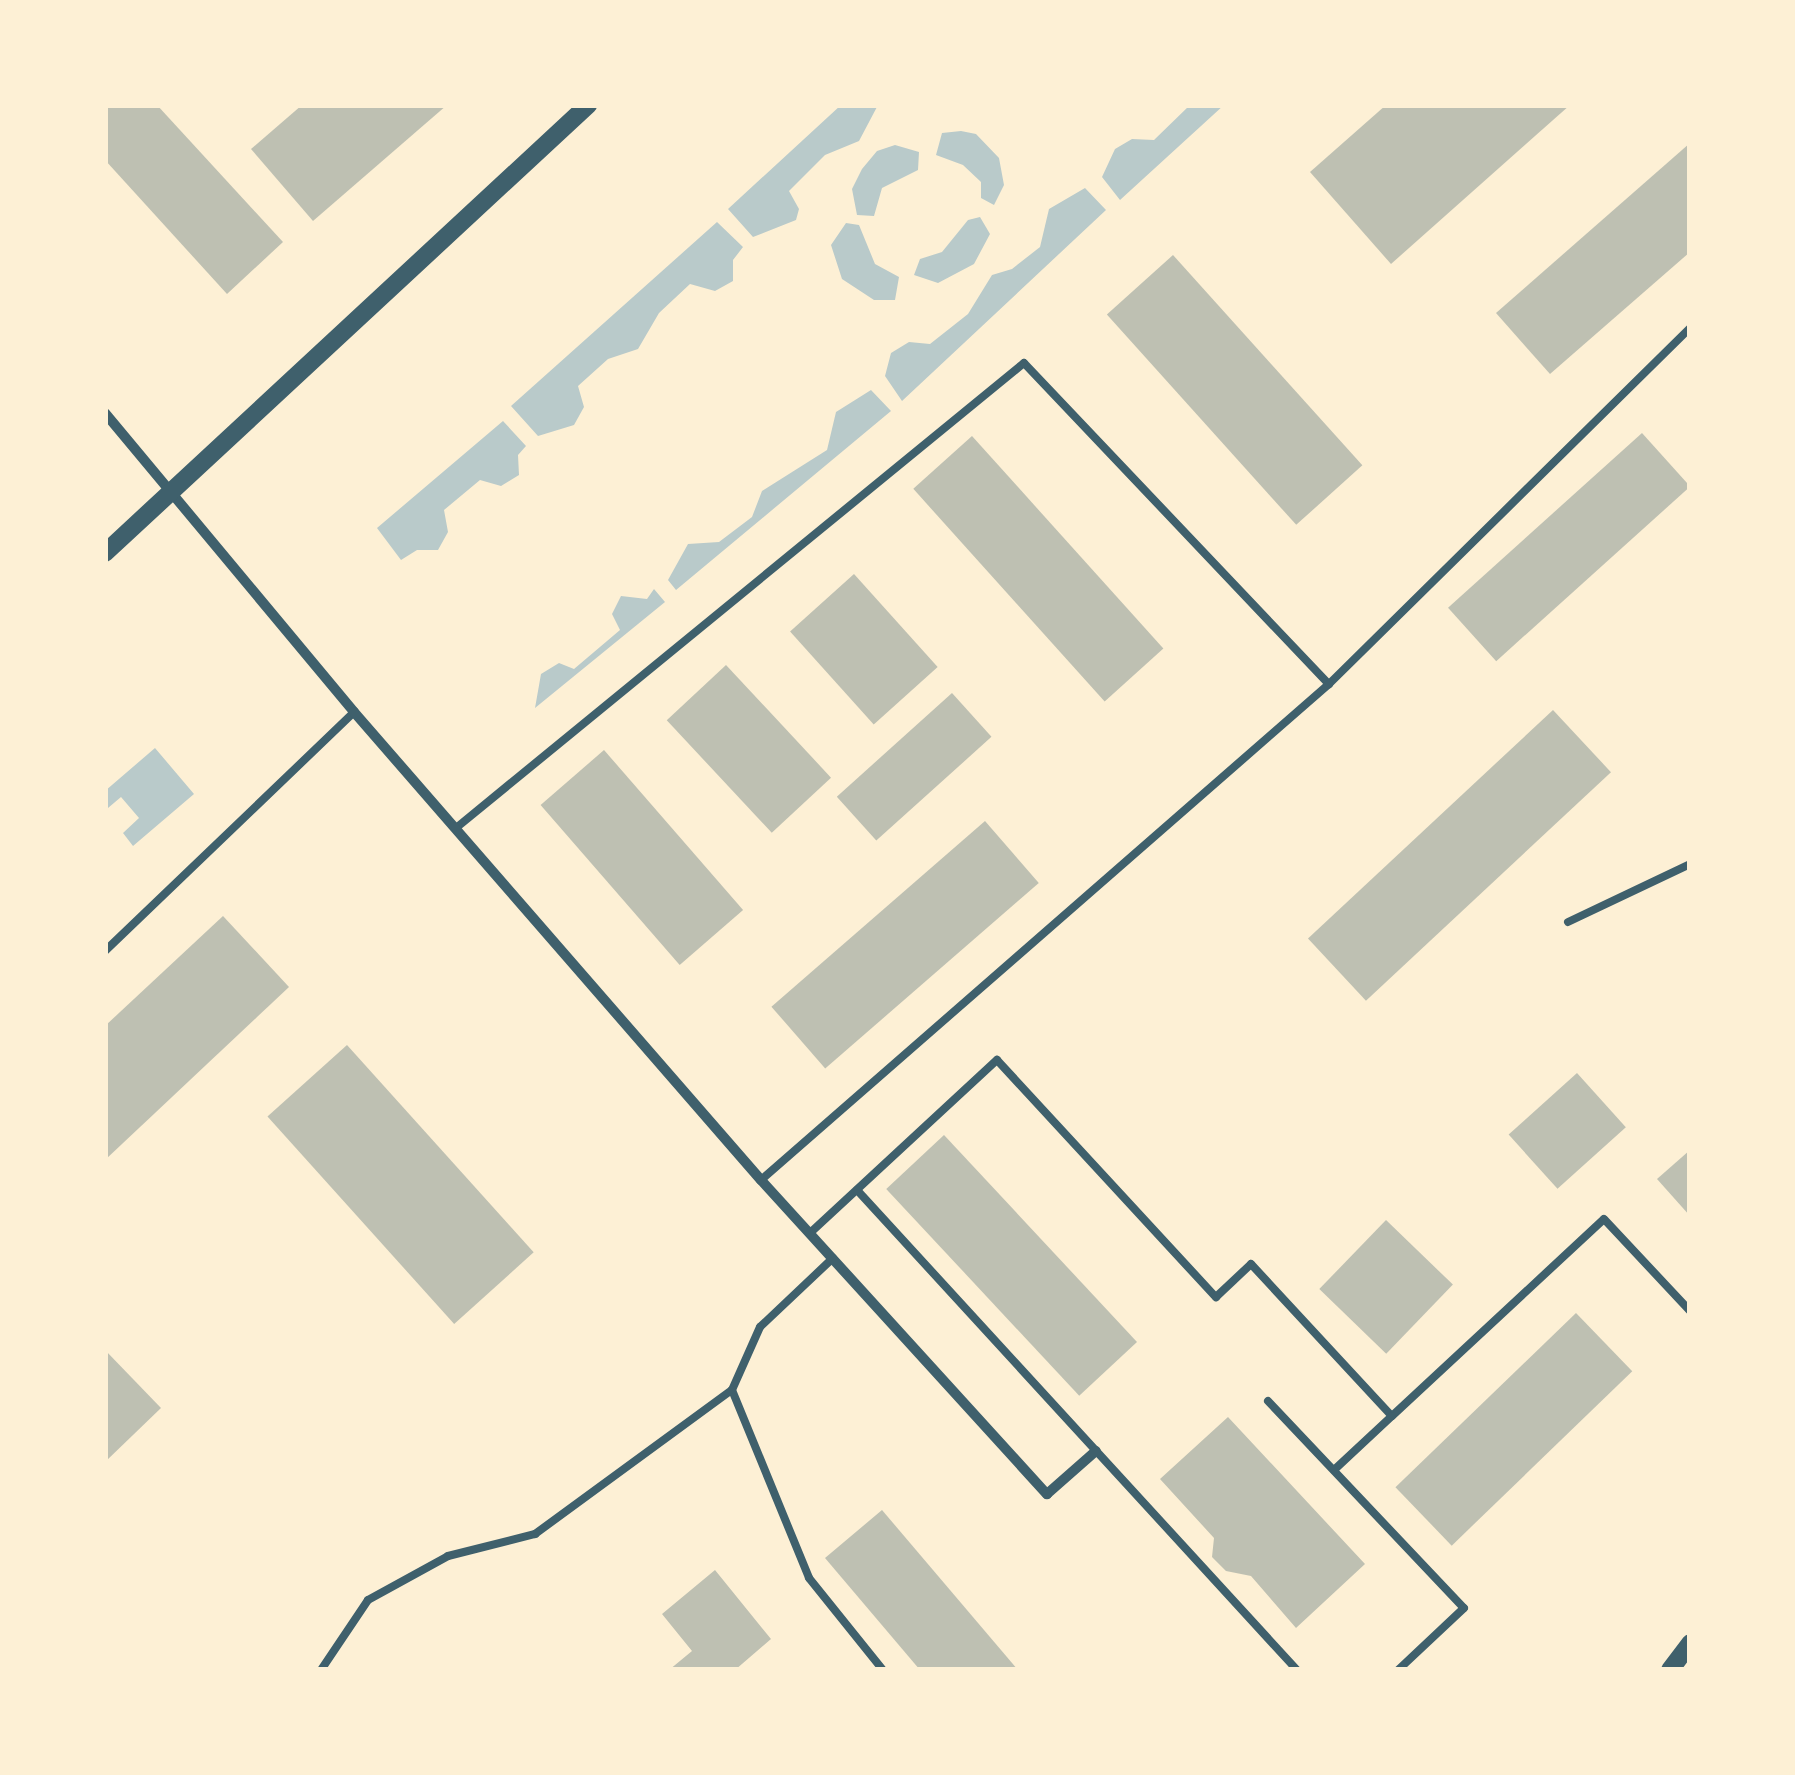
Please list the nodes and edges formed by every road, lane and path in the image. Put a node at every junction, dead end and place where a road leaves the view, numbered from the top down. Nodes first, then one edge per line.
1 (588, 105) edge
2 (1690, 328) edge
3 (105, 413) edge
4 (175, 490) junction
5 (105, 552) edge
6 (1329, 684) junction
7 (354, 712) junction
8 (456, 828) junction
9 (1690, 864) edge
10 (1568, 922) dead end
11 (105, 952) edge
12 (761, 1180) junction
13 (856, 1190) junction
14 (810, 1233) junction
15 (833, 1258) junction
16 (1690, 1311) edge
17 (732, 1390) junction
18 (1268, 1401) dead end
19 (1392, 1416) junction
20 (1096, 1452) junction
21 (1334, 1470) junction
22 (1690, 1643) edge
23 (322, 1670) edge
24 (883, 1670) edge
25 (1297, 1670) edge
26 (1398, 1670) edge
27 (1670, 1670) edge

1 - 4 street
2 - 6 lane
3 - 4 street
4 - 5 street
4 - 7 street
6 - 8 lane
6 - 12 lane
7 - 8 street
7 - 11 lane
8 - 12 street
9 - 10 lane
12 - 14 street
13 - 14 lane
13 - 19 lane
13 - 20 lane
14 - 15 street
15 - 17 lane
15 - 20 street
16 - 19 lane
17 - 23 lane
17 - 24 lane
18 - 21 lane
19 - 21 lane
20 - 25 lane
21 - 26 lane
22 - 27 street

